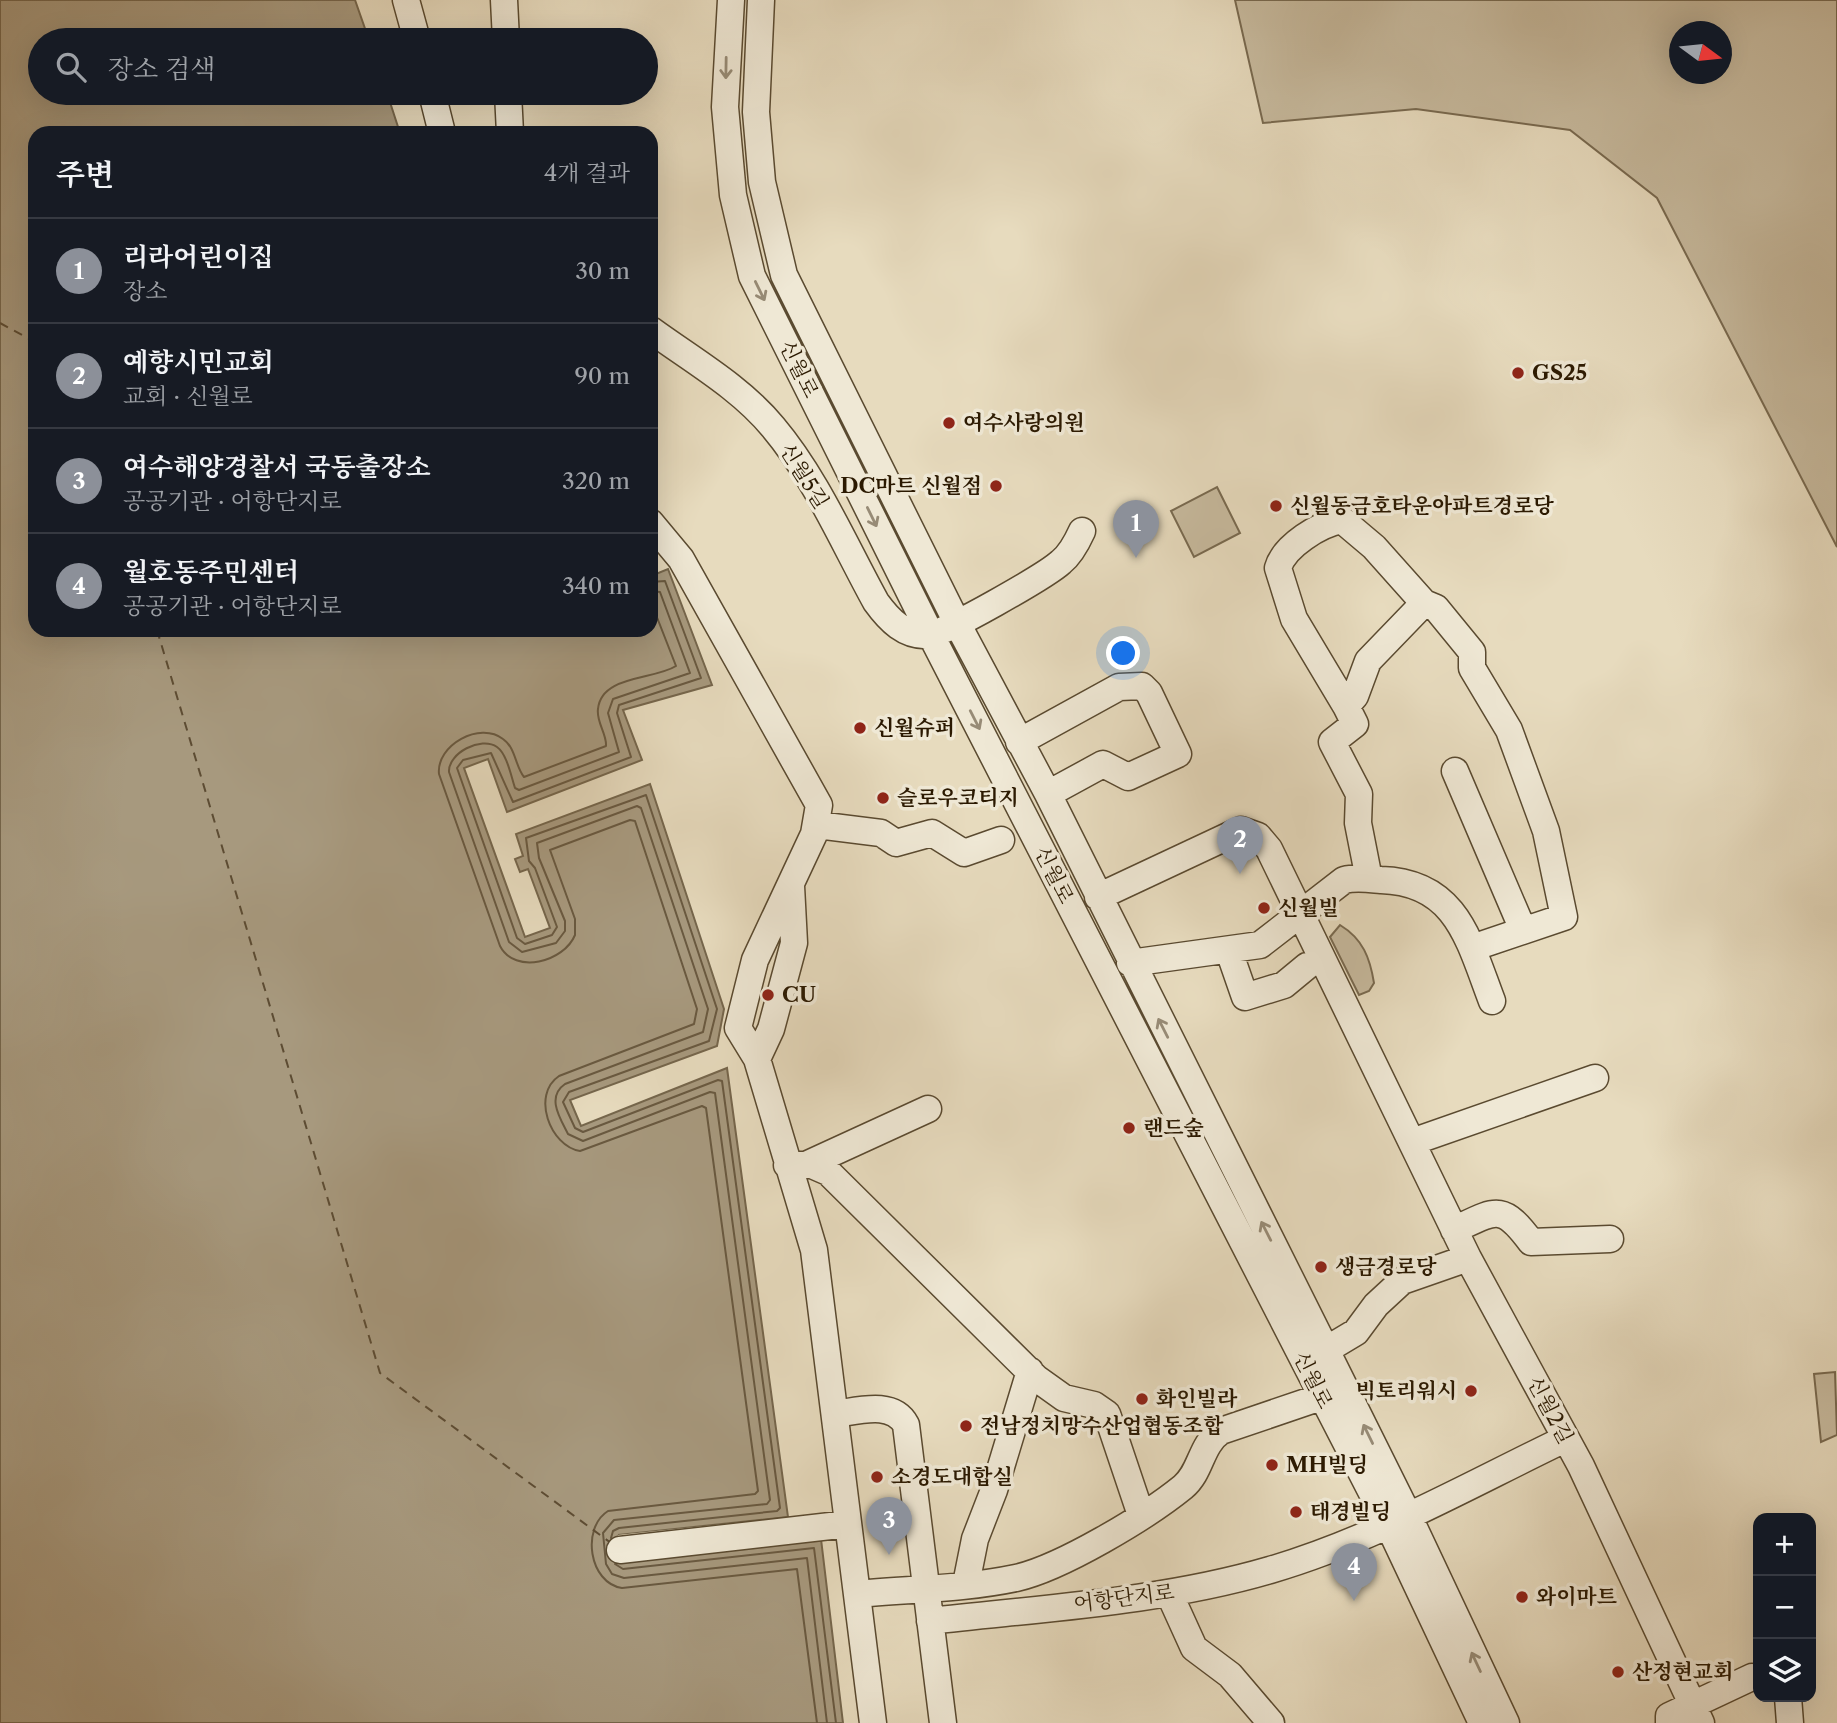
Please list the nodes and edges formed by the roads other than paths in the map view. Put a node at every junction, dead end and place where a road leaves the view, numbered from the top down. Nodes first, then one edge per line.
1 (405, 0) edge
2 (505, 0) edge
3 (731, 0) edge
4 (761, 0) edge
5 (414, 28) edge
6 (506, 28) edge
7 (435, 105) edge
8 (509, 105) edge
9 (440, 126) edge
10 (510, 126) edge
11 (658, 335) edge
12 (658, 531) edge
13 (1082, 531) dead end
14 (1424, 603) junction
15 (957, 623) junction
16 (932, 635) junction
17 (1346, 706) junction
18 (1019, 742) junction
19 (1455, 771) dead end
20 (1048, 794) junction
21 (817, 825) junction
22 (1001, 840) dead end
23 (1369, 879) junction
24 (1098, 897) junction
25 (1311, 907) junction
26 (1523, 930) junction
27 (1472, 947) junction
28 (1229, 951) junction
29 (1130, 963) junction
30 (1307, 966) dead end
31 (1492, 1000) dead end
32 (1595, 1079) dead end
33 (928, 1109) dead end
34 (1412, 1142) junction
35 (797, 1165) junction
36 (1454, 1230) junction
37 (1609, 1239) dead end
38 (1468, 1258) junction
39 (1326, 1350) junction
40 (1030, 1371) junction
41 (1321, 1397) junction
42 (835, 1414) junction
43 (1565, 1439) junction
44 (1141, 1515) junction
45 (1398, 1519) junction
46 (848, 1524) junction
47 (620, 1550) dead end
48 (966, 1584) junction
49 (926, 1588) junction
50 (1169, 1593) junction
51 (857, 1594) junction
52 (930, 1621) junction
53 (1752, 1677) dead end
54 (1788, 1702) edge
55 (1696, 1714) edge
56 (873, 1723) edge
57 (943, 1723) edge
58 (1270, 1723) edge
59 (1482, 1723) edge
60 (1506, 1723) edge
61 (1669, 1723) edge
62 (1790, 1723) edge

1 - 5 street
2 - 6 street
3 -> 16 street, 신월로
4 - 15 street, 신월로
7 - 9 street
8 - 10 street
11 - 16 street, 신월5길
12 - 21 street
13 - 15 street
14 - 17 street
14 - 17 street
14 - 26 street
15 - 16 street
15 - 18 street, 신월로
16 -> 41 street, 신월로
17 - 23 street
18 - 20 street, 신월로
18 - 20 street
19 - 26 street
20 - 24 street, 신월로
21 - 22 street
21 - 35 street
23 - 25 street
23 - 27 street
24 - 25 street, 신월2길
24 - 29 street, 신월로
25 - 28 street
25 - 34 street, 신월2길
26 - 27 street
27 - 31 street
28 - 29 street
28 - 30 street
39 -> 29 street, 신월로
32 - 34 street
33 - 35 street
34 - 36 street, 신월2길
35 - 40 street
35 - 42 street
36 - 37 street
36 - 38 street, 신월2길
38 - 39 street
38 - 43 street, 신월2길
45 -> 39 street, 신월로
40 - 44 street
40 - 48 street
41 - 44 street
41 - 45 street, 신월로
42 - 46 street
42 - 49 street
43 - 45 street, 어항단지로
43 - 55 street, 신월2길
44 - 48 street
45 - 50 street, 어항단지로
45 - 59 street, 신월로
60 -> 45 street, 신월로
46 - 47 street
46 - 51 street
48 - 49 street
49 - 51 street
49 - 52 street
50 - 52 street, 어항단지로
50 - 58 street
51 - 56 street
52 - 57 street
53 - 55 street
54 - 62 street
55 - 61 street

